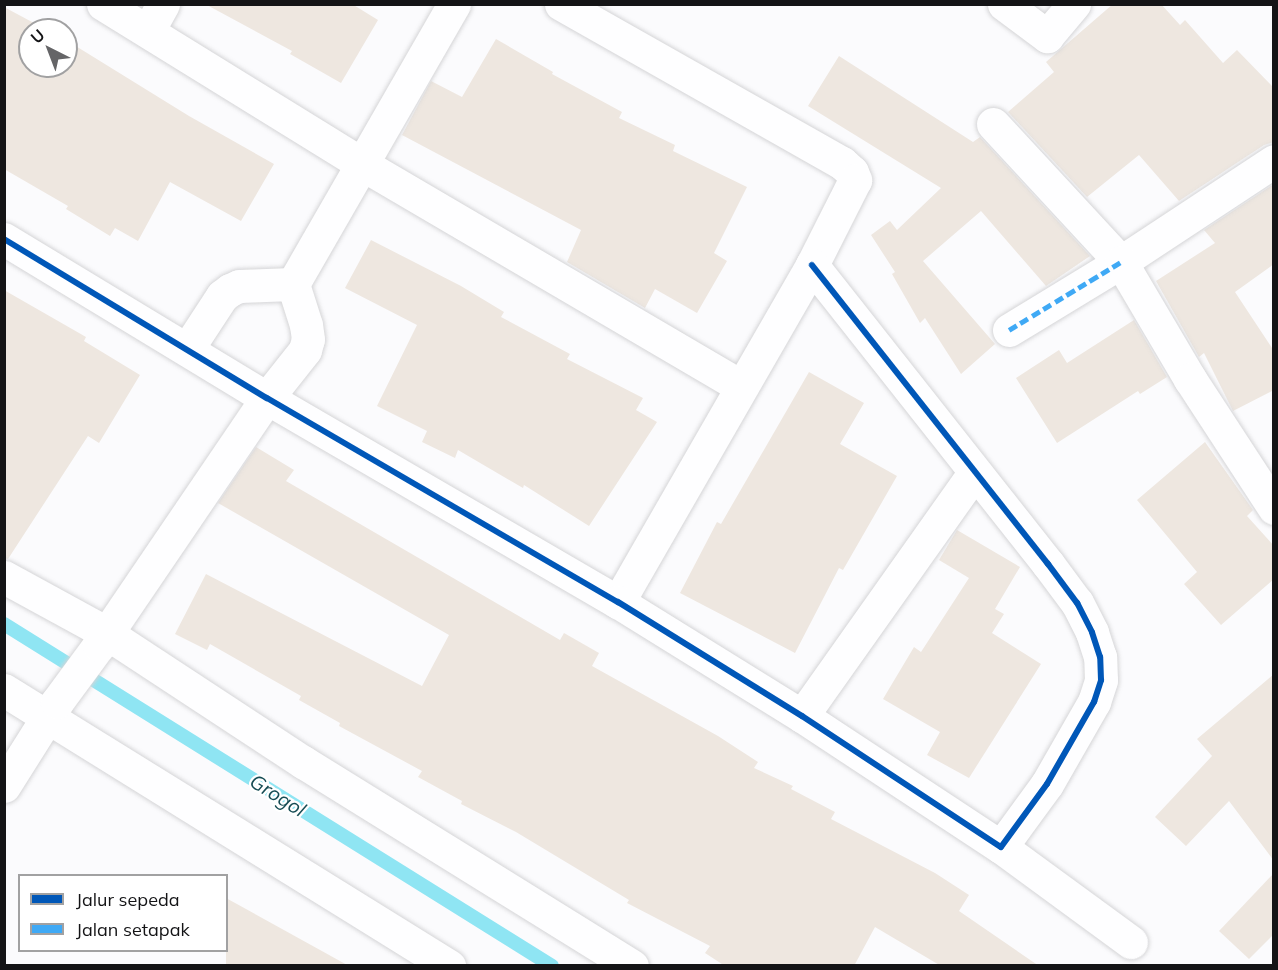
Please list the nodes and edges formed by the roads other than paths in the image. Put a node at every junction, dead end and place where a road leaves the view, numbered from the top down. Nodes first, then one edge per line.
1 (103, 4) edge
2 (454, 4) edge
3 (561, 4) edge
4 (1004, 4) edge
5 (1074, 4) edge
6 (155, 18) edge
7 (993, 124) dead end
8 (1274, 161) edge
9 (362, 164) junction
10 (4, 239) edge
11 (1121, 262) junction
12 (812, 265) junction
13 (293, 284) junction
14 (1009, 330) dead end
15 (188, 348) junction
16 (741, 386) junction
17 (267, 398) junction
18 (974, 473) junction
19 (1274, 508) edge
20 (4, 578) edge
21 (618, 602) junction
22 (102, 638) junction
23 (4, 690) edge
24 (52, 710) junction
25 (802, 716) junction
26 (4, 786) edge
27 (1001, 847) junction
28 (1131, 942) dead end
29 (449, 966) edge
30 (632, 966) edge

1 - 6 street
2 - 9 street
3 - 12 street
4 - 5 street
6 - 9 street
7 - 11 street
8 - 11 street
9 - 13 street
9 - 16 street
10 - 15 street
11 - 14 street
11 - 19 street
12 - 16 street
12 - 18 street
13 - 15 street
13 - 17 street
15 - 17 street
16 - 21 street
17 - 21 street
17 - 22 street
18 - 25 street
18 - 27 street
20 - 22 street
21 - 25 street
22 - 24 street
22 - 30 street
23 - 24 street
24 - 26 street
24 - 29 street
25 - 27 street
27 - 28 street

